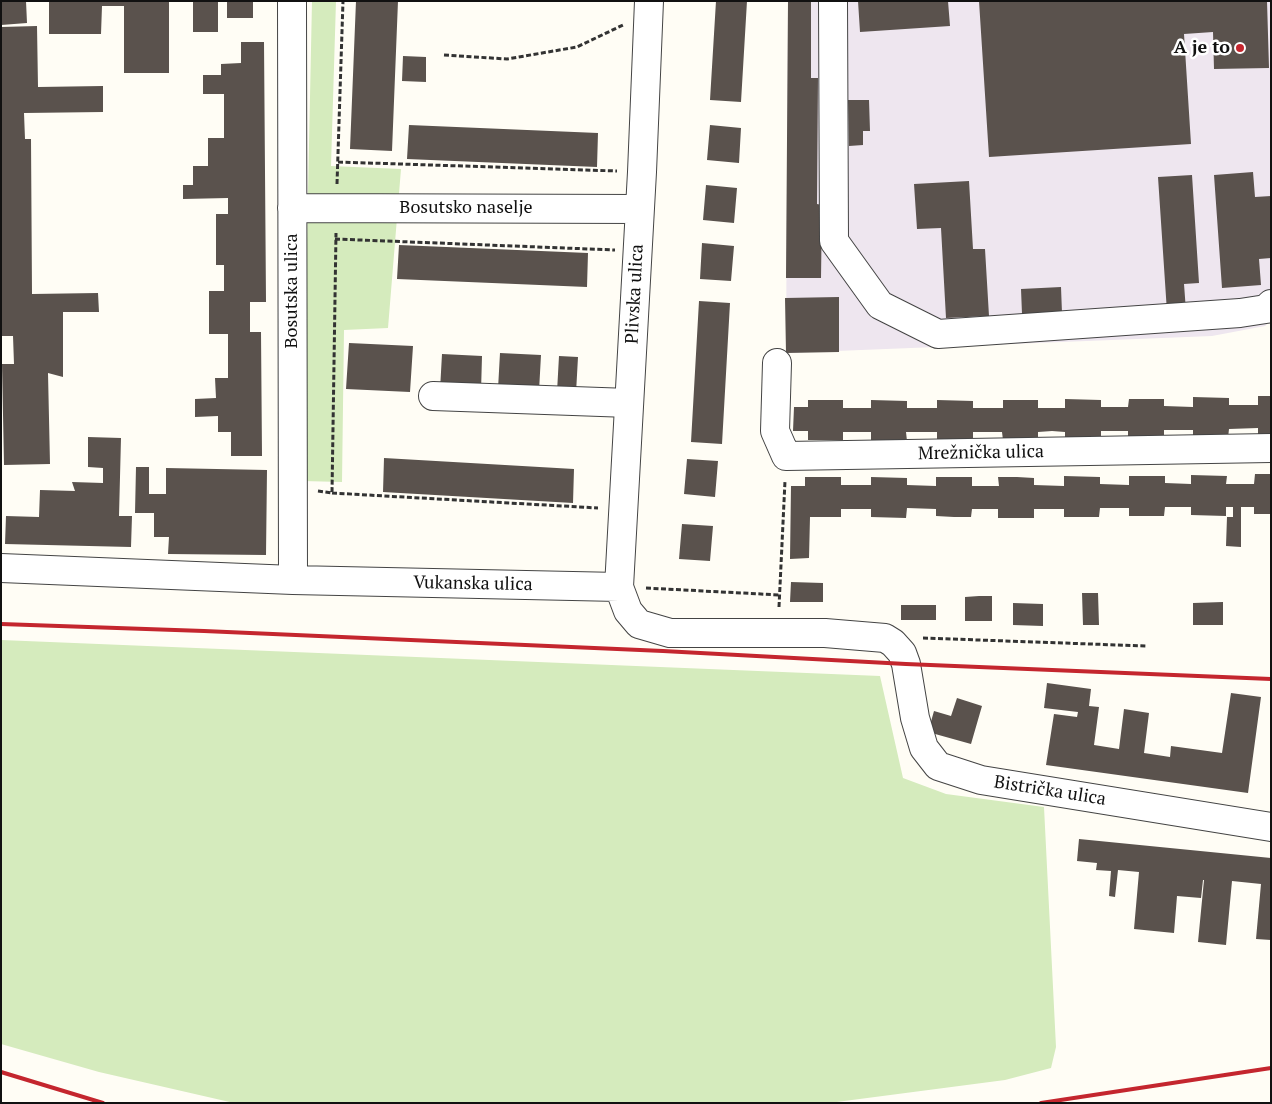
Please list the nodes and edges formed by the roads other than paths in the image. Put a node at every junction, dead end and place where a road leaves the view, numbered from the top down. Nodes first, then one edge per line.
1 (292, 1) edge
2 (833, 1) edge
3 (649, 7) edge
4 (292, 208) junction
5 (640, 209) junction
6 (1271, 304) edge
7 (777, 363) dead end
8 (433, 396) dead end
9 (629, 403) junction
10 (1271, 448) edge
11 (1, 568) edge
12 (293, 580) junction
13 (619, 587) junction
14 (1271, 826) edge

1 - 4 street, Bosutska ulica
2 - 6 street
3 - 5 street, Plivska ulica
4 - 5 street, Bosutsko naselje
4 - 12 street, Bosutska ulica
5 - 9 street, Plivska ulica
7 - 10 street, Mrežnička ulica
8 - 9 street
9 - 13 street, Plivska ulica
11 - 12 street, Vukanska ulica
12 - 13 street, Vukanska ulica
13 - 14 street, Bistrička ulica

